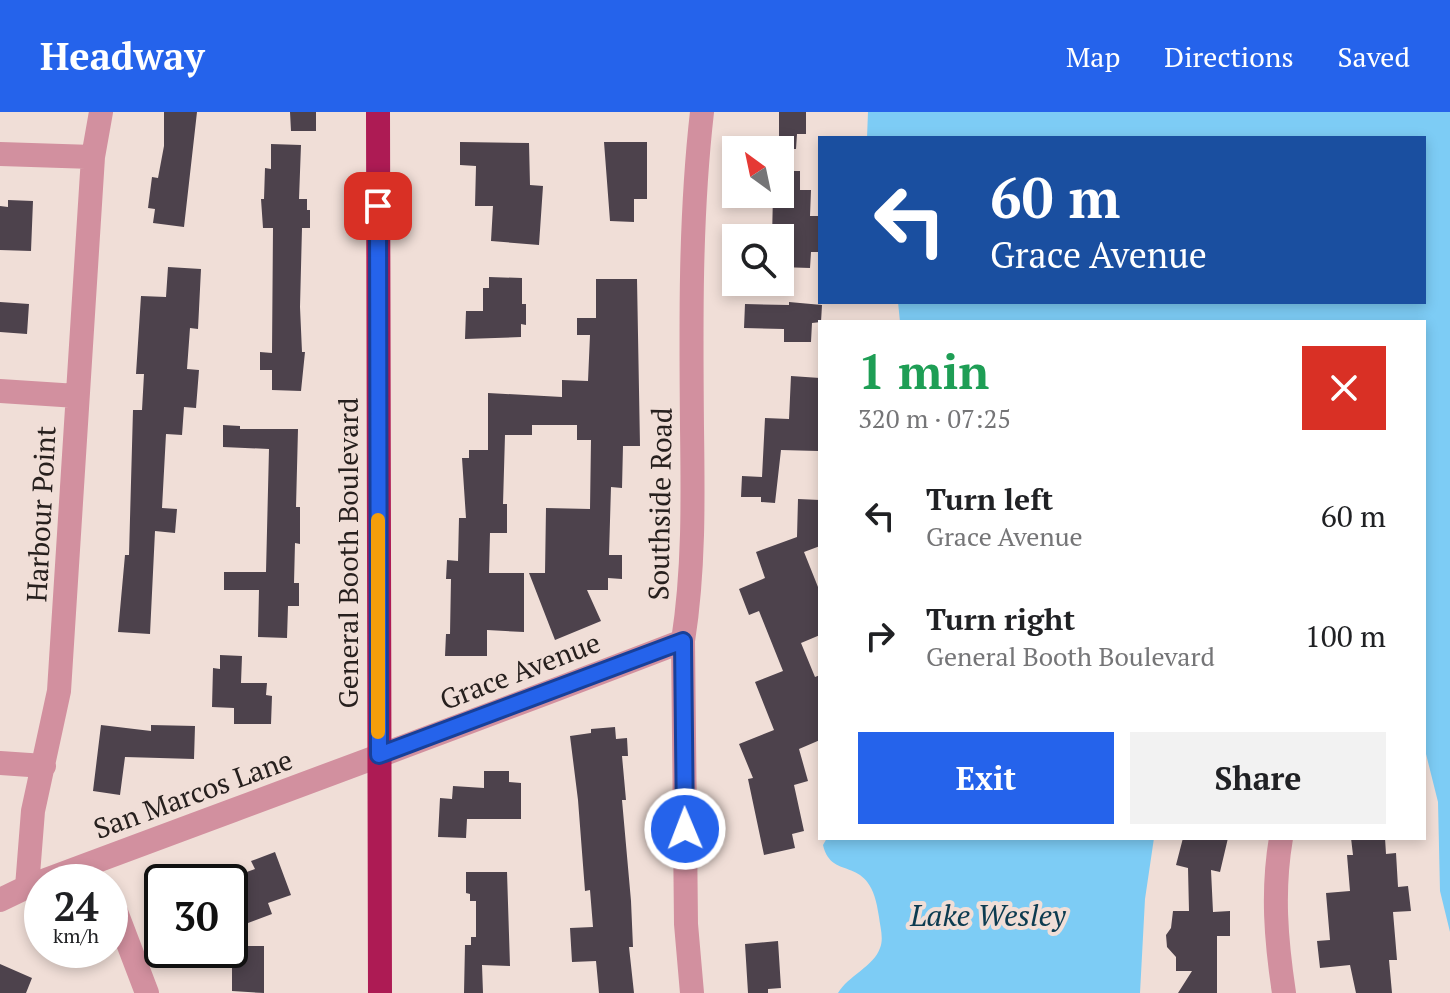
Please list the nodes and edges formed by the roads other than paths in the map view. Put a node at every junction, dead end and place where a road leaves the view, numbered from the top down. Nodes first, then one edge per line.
1 (101, 112) edge
2 (378, 112) edge
3 (702, 112) edge
4 (0, 154) edge
5 (93, 157) junction
6 (0, 391) edge
7 (77, 396) junction
8 (683, 641) junction
9 (379, 755) junction
10 (0, 763) edge
11 (44, 766) junction
12 (1281, 840) edge
13 (28, 864) edge
14 (118, 864) edge
15 (24, 888) edge
16 (0, 900) edge
17 (128, 943) edge
18 (147, 993) edge
19 (380, 993) edge
20 (692, 993) edge
21 (1284, 993) edge

1 - 5 street, Harbour Point
2 - 9 highway, General Booth Boulevard
3 - 8 street, Southside Road
4 - 5 street
5 - 7 street, Harbour Point
6 - 7 street
7 - 11 street, Harbour Point
8 - 9 street, Grace Avenue
8 - 20 street, Southside Road
9 - 14 street, San Marcos Lane
9 - 19 highway, General Booth Boulevard
10 - 11 street
11 - 13 street, Harbour Point
12 - 21 street
15 - 16 street
17 - 18 street

